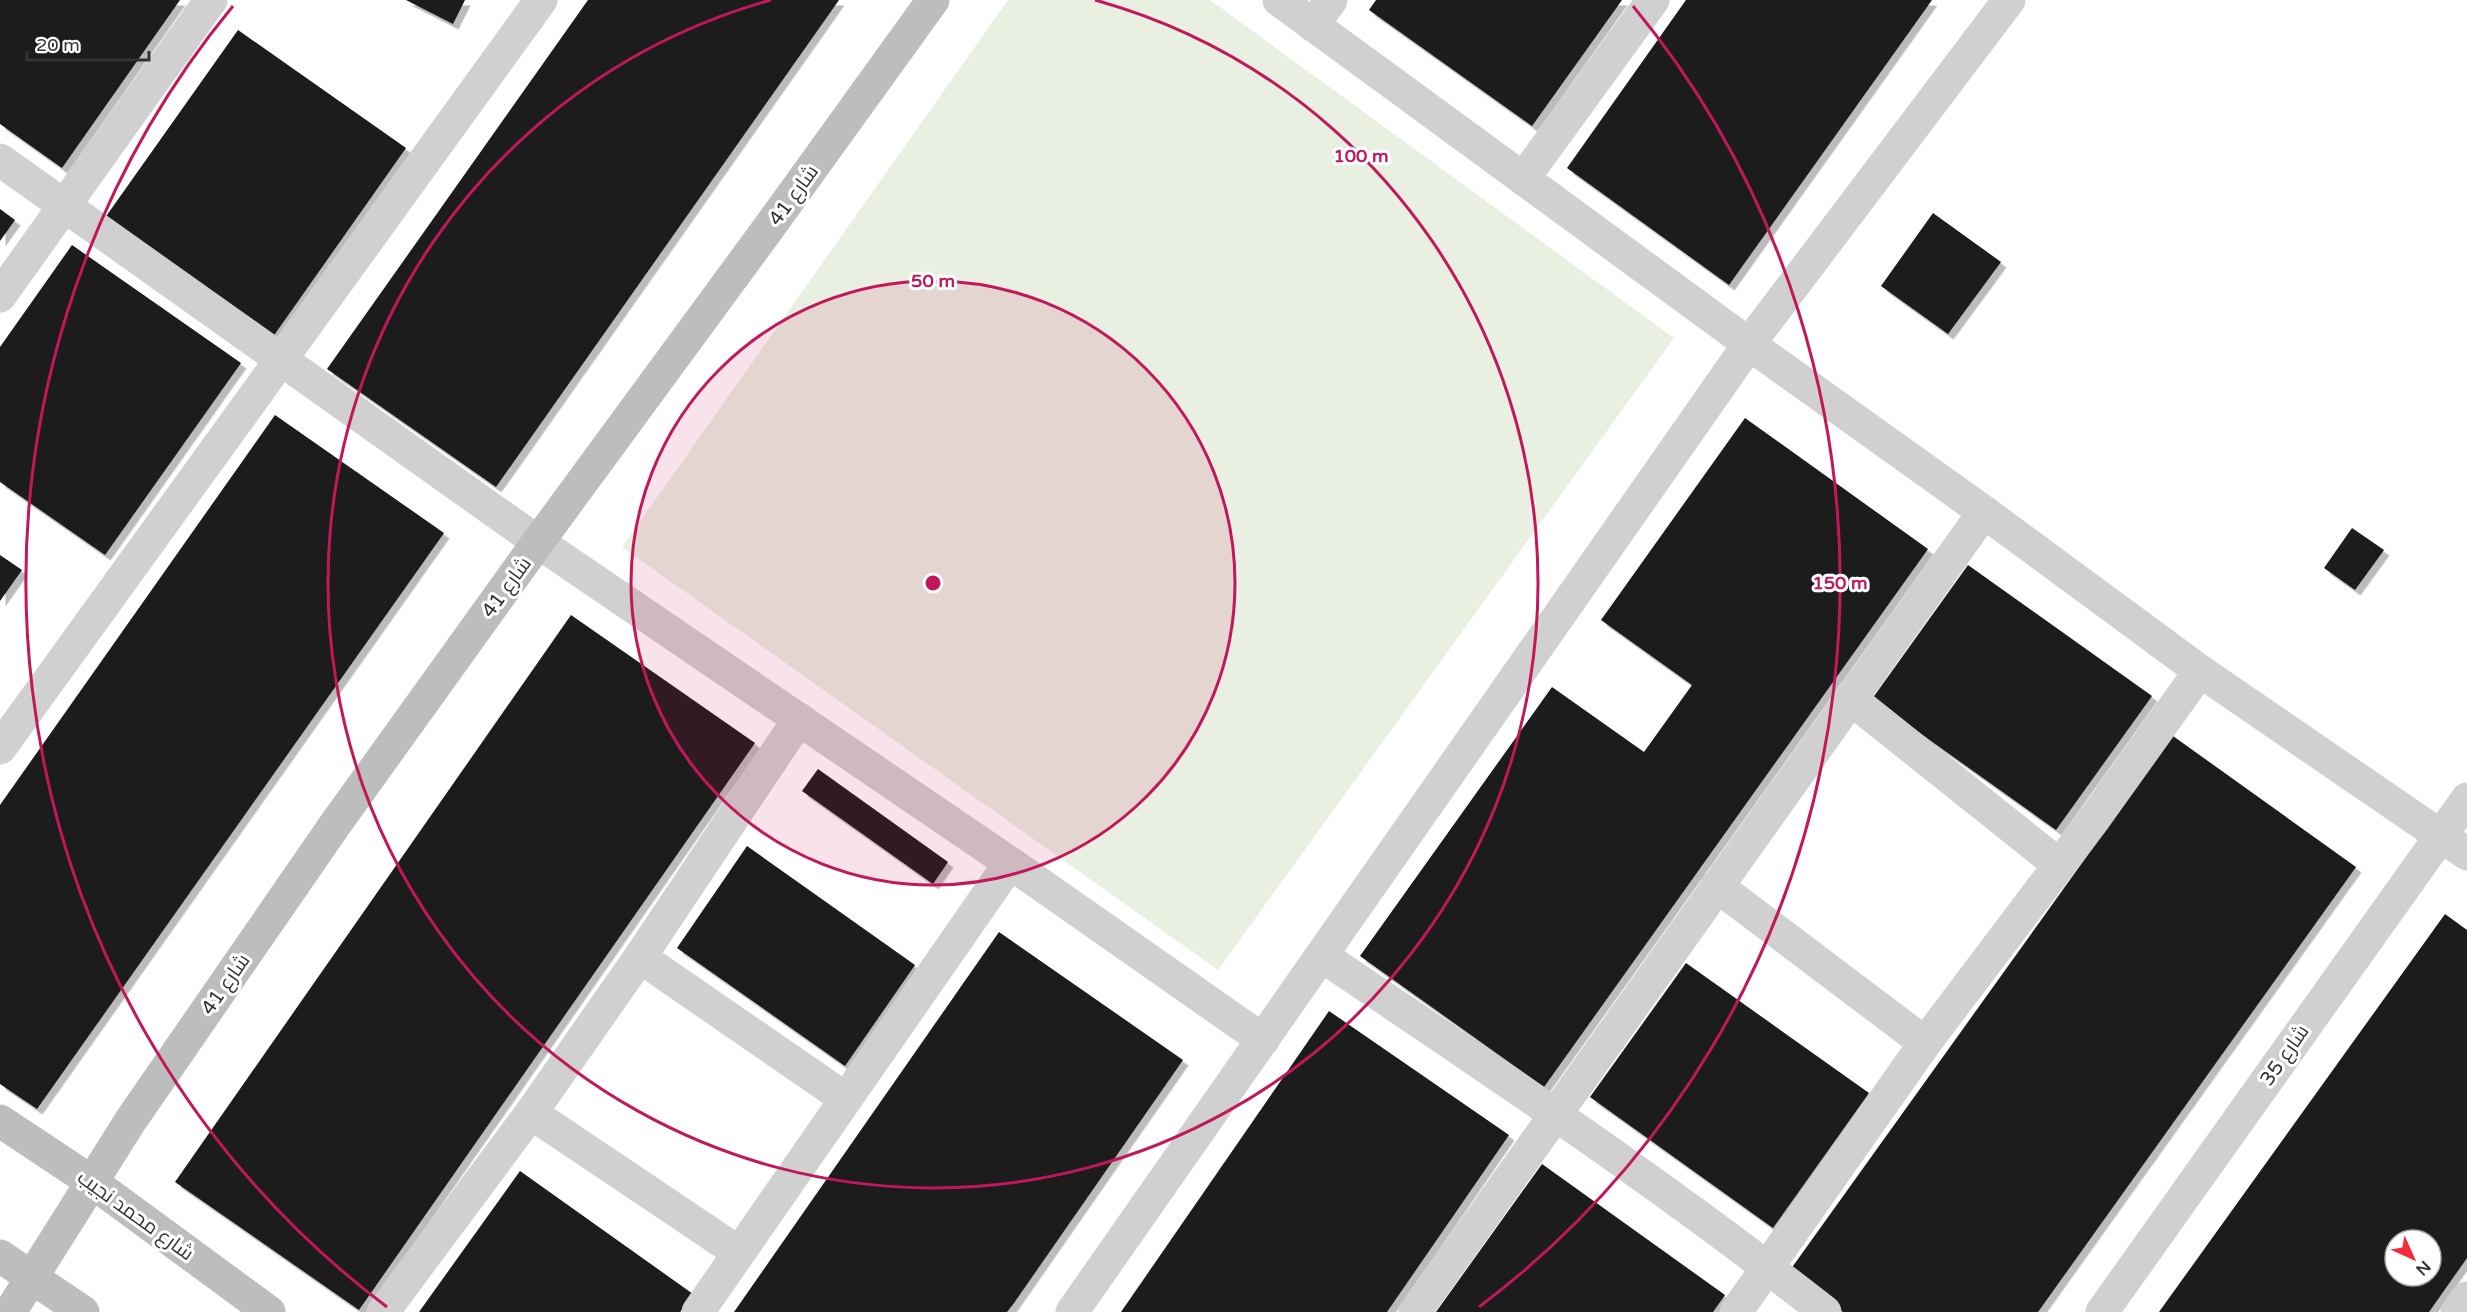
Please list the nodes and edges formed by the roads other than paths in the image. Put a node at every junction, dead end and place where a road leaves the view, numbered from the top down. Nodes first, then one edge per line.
1 (211, 0) edge
2 (542, 0) edge
3 (933, 0) edge
4 (1279, 0) edge
5 (1653, 0) edge
6 (2009, 0) edge
7 (1322, 13) edge
8 (0, 160) edge
9 (1523, 179) junction
10 (65, 205) junction
11 (0, 296) edge
12 (1749, 344) junction
13 (280, 359) junction
14 (1984, 512) junction
15 (538, 542) junction
16 (2200, 670) junction
17 (1851, 699) junction
18 (799, 720) junction
19 (0, 748) edge
20 (2467, 799) edge
21 (2440, 836) junction
22 (2467, 854) edge
23 (1010, 863) junction
24 (2058, 864) junction
25 (1717, 886) junction
26 (1322, 956) junction
27 (640, 957) junction
28 (1263, 1040) junction
29 (1925, 1043) junction
30 (846, 1098) junction
31 (531, 1113) junction
32 (1556, 1113) junction
33 (0, 1121) edge
34 (92, 1182) junction
35 (738, 1252) junction
36 (0, 1256) edge
37 (1769, 1268) junction
38 (31, 1278) junction
39 (2467, 1298) edge
40 (10, 1312) edge
41 (83, 1312) edge
42 (269, 1312) edge
43 (383, 1312) edge
44 (698, 1312) edge
45 (1072, 1312) edge
46 (1415, 1312) edge
47 (1736, 1312) edge
48 (1825, 1312) edge
49 (2102, 1312) edge
50 (2457, 1312) edge

1 - 10 street
2 - 13 street
3 - 15 main road, شارع 41
4 - 7 street
5 - 9 street
6 - 12 street
7 - 9 street
8 - 10 street
9 - 12 street
10 - 11 street
10 - 13 street
12 - 14 street
12 - 26 street
13 - 15 street
13 - 19 street
14 - 16 street
14 - 17 street
15 - 18 street
15 - 34 main road, شارع 41
16 - 21 street
16 - 24 street
17 - 24 street
17 - 25 street
18 - 23 street
18 - 27 street
20 - 21 street, شارع 35
21 - 22 street
21 - 49 street, شارع 35
23 - 28 street
23 - 30 street
24 - 29 street
25 - 29 street
25 - 32 street
26 - 28 street
26 - 32 street
27 - 30 street
27 - 31 street
28 - 45 street
29 - 37 street
30 - 35 street
31 - 35 street
31 - 43 street
32 - 37 street
32 - 46 street
33 - 34 main road, شارع محمد نجيب
34 - 38 main road, شارع 41
34 - 42 main road, شارع محمد نجيب
35 - 44 street
36 - 38 main road
37 - 47 street
37 - 48 street
38 - 40 main road, شارع 41
38 - 41 main road
39 - 50 street

